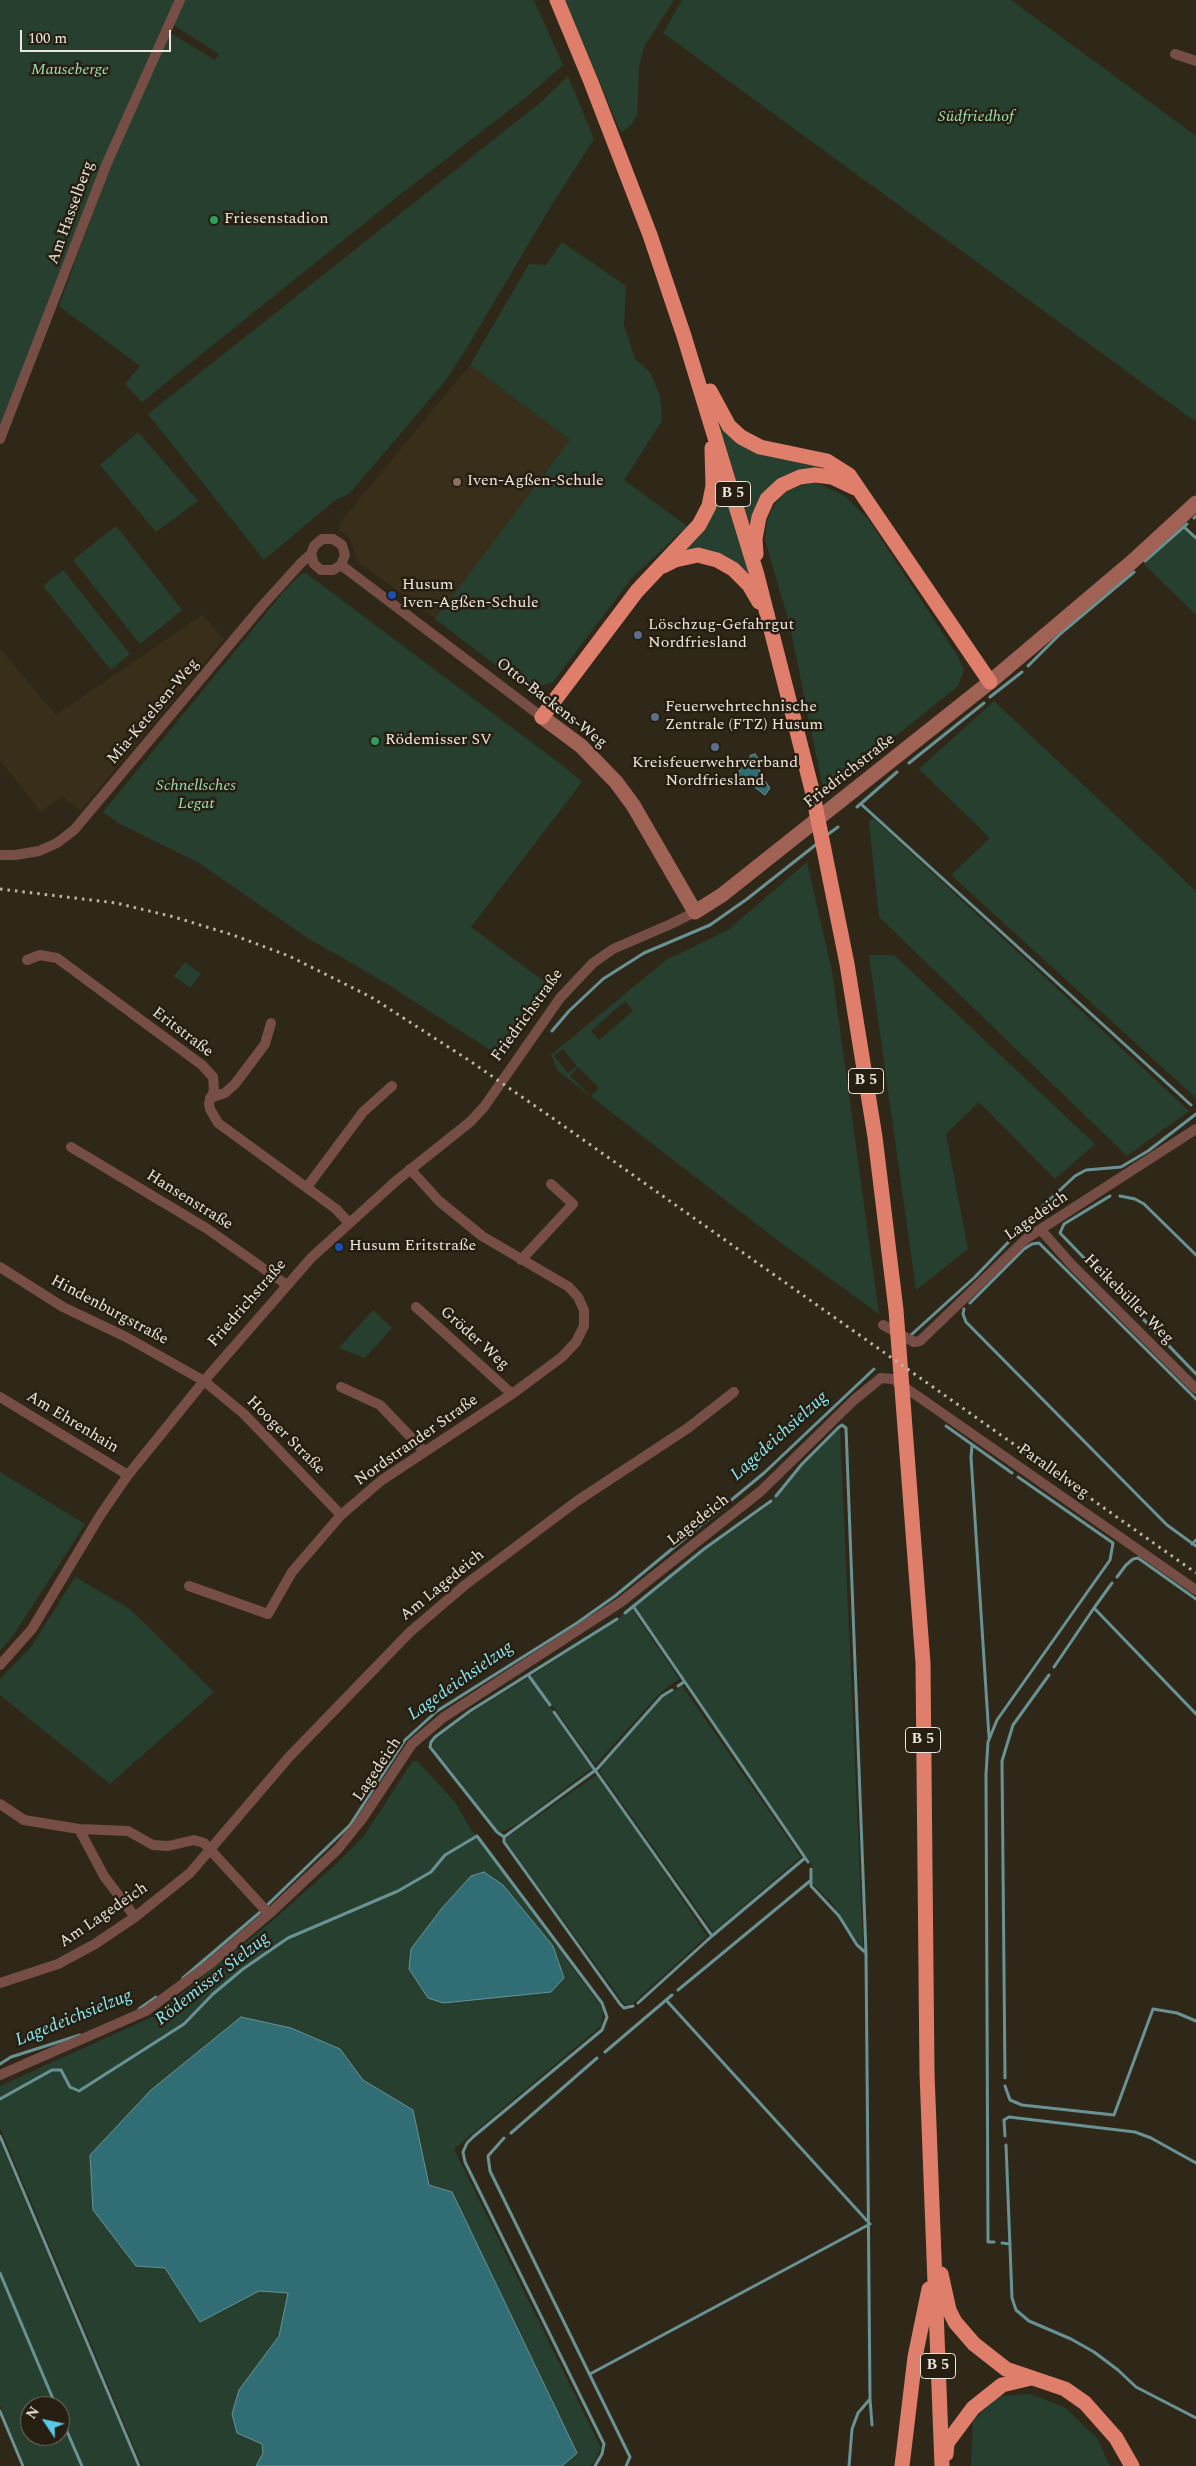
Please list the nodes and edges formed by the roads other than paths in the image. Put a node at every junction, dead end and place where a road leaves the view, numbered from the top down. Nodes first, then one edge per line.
1 (180, 0) edge
2 (557, 0) edge
3 (1175, 54) dead end
4 (1196, 61) edge
5 (684, 336) junction
6 (709, 414) junction
7 (0, 439) edge
8 (861, 490) junction
9 (1196, 503) edge
10 (311, 554) junction
11 (340, 565) junction
12 (655, 570) junction
13 (757, 575) junction
14 (770, 621) junction
15 (990, 682) junction
16 (542, 717) junction
17 (0, 855) edge
18 (695, 912) junction
19 (27, 960) dead end
20 (271, 1023) dead end
21 (392, 1086) dead end
22 (210, 1098) junction
23 (1196, 1129) edge
24 (71, 1147) dead end
25 (410, 1169) junction
26 (551, 1184) dead end
27 (306, 1187) junction
28 (349, 1223) junction
29 (1041, 1230) junction
30 (521, 1260) junction
31 (0, 1267) edge
32 (287, 1285) junction
33 (416, 1307) dead end
34 (883, 1325) dead end
35 (893, 1379) joint
36 (204, 1381) junction
37 (340, 1386) dead end
38 (1196, 1389) edge
39 (734, 1392) dead end
40 (512, 1394) junction
41 (0, 1397) edge
42 (424, 1451) junction
43 (128, 1475) junction
44 (342, 1516) junction
45 (189, 1586) dead end
46 (1196, 1590) edge
47 (0, 1665) edge
48 (0, 1804) edge
49 (79, 1829) junction
50 (211, 1850) junction
51 (269, 1914) junction
52 (135, 1917) junction
53 (0, 1983) edge
54 (0, 2075) edge
55 (934, 2260) junction
56 (1032, 2378) junction
57 (902, 2466) edge
58 (942, 2466) edge
59 (946, 2466) edge
60 (1132, 2466) edge

1 - 7 street, Am Hasselberg
2 - 5 highway, B 5
3 - 4 street
5 - 6 highway, B 5
5 - 8 highway
6 - 12 highway
6 - 13 highway, B 5
8 - 13 highway
8 - 15 highway
9 - 15 street, Friedrichstraße
10 - 11 street
10 - 11 street, Mia-Ketelsen-Weg
10 - 17 street, Mia-Ketelsen-Weg
11 - 16 street, Otto-Backens-Weg
12 - 14 highway
12 - 16 highway
13 - 14 highway, B 5
14 - 55 highway, B 5
15 - 18 street, Friedrichstraße
16 - 18 street, Otto-Backens-Weg
18 - 25 street, Friedrichstraße
19 - 22 street, Eritstraße
20 - 22 street
21 - 27 street
22 - 27 street, Eritstraße
23 - 29 street, Lagedeich
24 - 32 street, Hansenstraße
25 - 28 street, Friedrichstraße
25 - 30 street
26 - 30 street
27 - 28 street, Eritstraße
28 - 32 street, Friedrichstraße
29 - 34 street, Lagedeich
29 - 38 street, Heikebüller Weg
30 - 40 street, Nordstrander Straße
31 - 36 street, Hindenburgstraße
32 - 36 street, Friedrichstraße
33 - 40 street, Gröder Weg
35 - 46 street, Parallelweg
35 - 51 street, Lagedeich
36 - 43 street, Friedrichstraße
36 - 44 street, Hooger Straße
37 - 42 street
39 - 50 street, Am Lagedeich
40 - 42 street, Nordstrander Straße
41 - 43 street, Am Ehrenhain
42 - 44 street, Nordstrander Straße
43 - 47 street, Friedrichstraße
44 - 45 street, Nordstrander Straße
48 - 49 street
49 - 50 street
49 - 52 street
50 - 51 street
50 - 52 street, Am Lagedeich
51 - 54 street, Lagedeich
52 - 53 street, Am Lagedeich
55 - 56 highway
55 - 57 highway
55 - 58 highway, B 5
56 - 59 highway
56 - 60 highway

